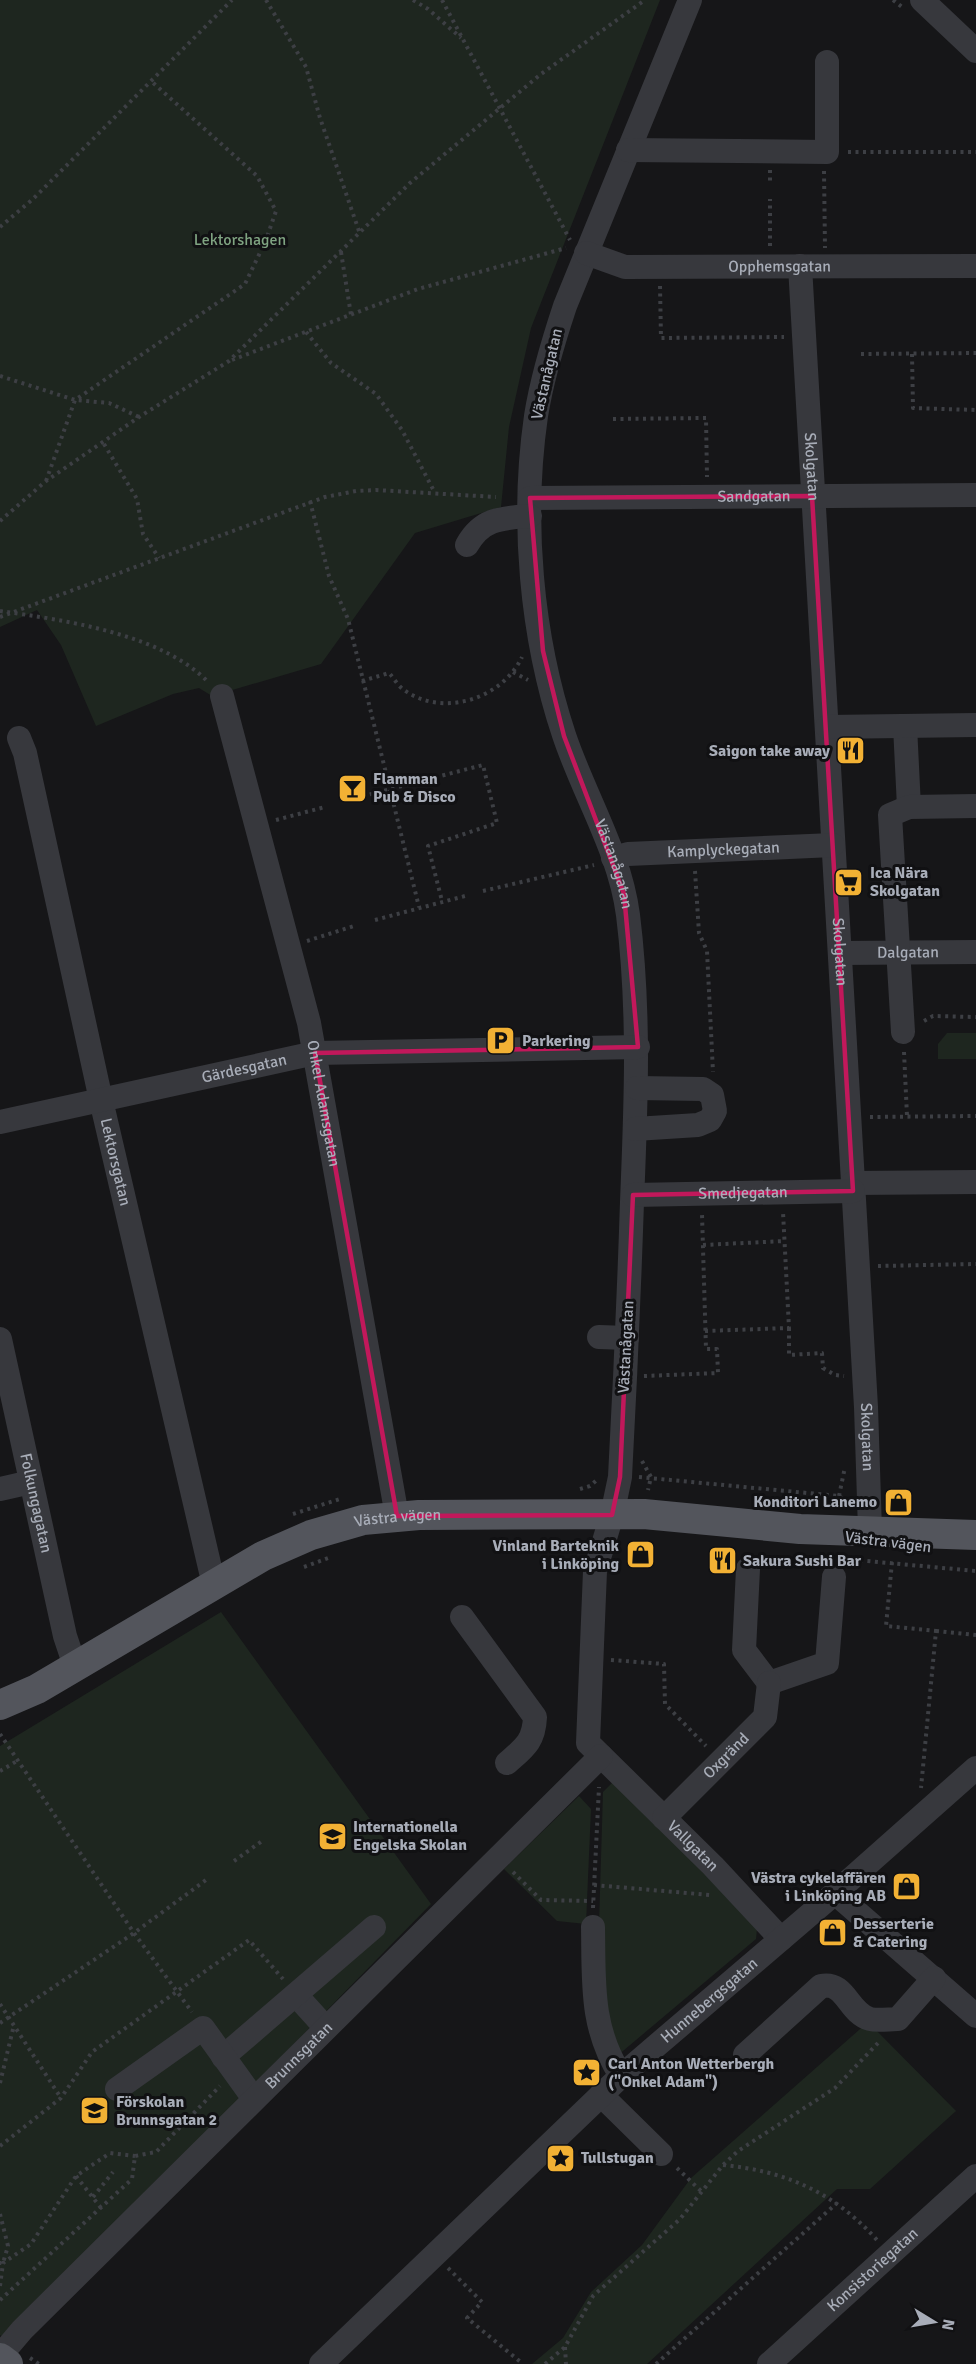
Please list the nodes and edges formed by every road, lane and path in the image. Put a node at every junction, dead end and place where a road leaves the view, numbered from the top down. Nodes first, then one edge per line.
1 (232, 0) edge
2 (266, 0) edge
3 (413, 0) edge
4 (442, 0) edge
5 (645, 0) edge
6 (690, 0) edge
7 (922, 0) edge
8 (464, 40) junction
9 (976, 51) edge
10 (827, 62) dead end
11 (150, 80) junction
12 (499, 109) junction
13 (628, 150) junction
14 (827, 152) junction
15 (976, 152) edge
16 (824, 188) dead end
17 (770, 199) dead end
18 (0, 226) edge
19 (360, 234) junction
20 (341, 252) junction
21 (586, 253) junction
22 (770, 266) junction
23 (800, 266) junction
24 (825, 266) junction
25 (976, 266) edge
26 (660, 267) junction
27 (351, 315) junction
28 (306, 332) junction
29 (804, 337) junction
30 (976, 353) edge
31 (861, 354) dead end
32 (912, 354) junction
33 (976, 358) edge
34 (229, 361) junction
35 (0, 376) edge
36 (75, 400) junction
37 (976, 410) edge
38 (139, 417) junction
39 (613, 419) dead end
40 (104, 444) junction
41 (45, 481) junction
42 (435, 493) junction
43 (976, 495) edge
44 (707, 496) junction
45 (812, 496) junction
46 (310, 501) junction
47 (530, 507) junction
48 (0, 521) edge
49 (467, 545) dead end
50 (159, 558) junction
51 (0, 610) edge
52 (11, 612) junction
53 (0, 617) edge
54 (524, 651) dead end
55 (362, 681) junction
56 (222, 696) joint
57 (976, 724) edge
58 (905, 726) junction
59 (827, 727) junction
60 (19, 738) dead end
61 (389, 788) junction
62 (348, 800) dead end
63 (325, 807) dead end
64 (909, 807) junction
65 (976, 807) edge
66 (257, 825) junction
67 (833, 844) junction
68 (693, 850) junction
69 (613, 858) junction
70 (483, 891) dead end
71 (465, 896) dead end
72 (442, 901) junction
73 (420, 907) junction
74 (375, 920) dead end
75 (357, 925) dead end
76 (289, 946) junction
77 (976, 952) edge
78 (840, 953) junction
79 (900, 953) junction
80 (976, 1017) edge
81 (903, 1032) junction
82 (638, 1047) junction
83 (315, 1053) junction
84 (637, 1088) junction
85 (715, 1100) junction
86 (101, 1101) junction
87 (907, 1116) junction
88 (976, 1116) edge
89 (849, 1118) junction
90 (0, 1122) edge
91 (636, 1129) junction
92 (976, 1182) edge
93 (853, 1187) junction
94 (701, 1192) junction
95 (633, 1195) junction
96 (783, 1219) dead end
97 (784, 1241) junction
98 (703, 1245) junction
99 (976, 1264) edge
100 (858, 1267) junction
101 (789, 1328) junction
102 (705, 1331) junction
103 (599, 1337) dead end
104 (627, 1338) junction
105 (0, 1339) edge
106 (642, 1365) dead end
107 (822, 1368) dead end
108 (662, 1376) dead end
109 (641, 1386) dead end
110 (642, 1453) dead end
111 (651, 1477) dead end
112 (31, 1482) junction
113 (0, 1489) edge
114 (612, 1515) junction
115 (397, 1516) junction
116 (800, 1529) junction
117 (870, 1530) junction
118 (976, 1535) edge
119 (976, 1552) edge
120 (337, 1554) dead end
121 (892, 1562) dead end
122 (912, 1564) dead end
123 (298, 1569) dead end
124 (748, 1569) dead end
125 (976, 1571) edge
126 (834, 1577) dead end
127 (214, 1585) junction
128 (462, 1617) dead end
129 (936, 1631) junction
130 (976, 1635) edge
131 (591, 1659) junction
132 (75, 1666) junction
133 (770, 1683) junction
134 (3, 1717) edge
135 (0, 1734) edge
136 (601, 1756) junction
137 (16, 1761) junction
138 (721, 1762) junction
139 (507, 1763) dead end
140 (976, 1768) edge
141 (0, 1771) edge
142 (921, 1799) dead end
143 (664, 1818) junction
144 (262, 1841) dead end
145 (498, 1857) junction
146 (234, 1861) dead end
147 (206, 1880) dead end
148 (594, 1885) junction
149 (835, 1893) junction
150 (743, 1898) junction
151 (593, 1901) junction
152 (374, 1927) dead end
153 (593, 1927) joint
154 (134, 1933) junction
155 (781, 1939) junction
156 (934, 1978) junction
157 (177, 1992) junction
158 (296, 1995) junction
159 (0, 2004) edge
160 (976, 2016) edge
161 (9, 2017) junction
162 (898, 2019) junction
163 (0, 2024) edge
164 (14, 2025) junction
165 (326, 2027) junction
166 (203, 2028) junction
167 (746, 2055) dead end
168 (229, 2065) junction
169 (621, 2076) junction
170 (0, 2083) edge
171 (117, 2089) dead end
172 (601, 2095) junction
173 (62, 2098) junction
174 (254, 2099) junction
175 (0, 2146) edge
176 (662, 2154) joint
177 (135, 2157) junction
178 (723, 2165) junction
179 (113, 2172) dead end
180 (76, 2176) junction
181 (976, 2176) edge
182 (702, 2192) junction
183 (93, 2197) junction
184 (837, 2203) junction
185 (101, 2208) junction
186 (0, 2214) edge
187 (890, 2254) junction
188 (435, 2255) junction
189 (2, 2263) edge
190 (0, 2286) edge
191 (0, 2300) edge
192 (565, 2347) junction
193 (0, 2357) edge
194 (8, 2364) edge
195 (321, 2364) edge
196 (523, 2364) edge
197 (545, 2364) edge
198 (566, 2364) edge
199 (656, 2364) edge
200 (769, 2364) edge

1 - 11 path
2 - 19 path
3 - 8 path
4 - 8 path
5 - 12 path
6 - 13 street, Västanågatan
7 - 9 street
8 - 12 path
10 - 14 street
11 - 18 path
11 - 36 path
12 - 19 path
12 - 27 path
13 - 14 street
13 - 21 street, Västanågatan
14 - 15 path
16 - 24 path
17 - 22 path
19 - 20 path
20 - 27 path
20 - 34 path
21 - 26 street, Opphemsgatan
21 - 47 street, Västanågatan
22 - 23 street, Opphemsgatan
22 - 26 street, Opphemsgatan
23 - 24 street, Opphemsgatan
23 - 29 street, Skolgatan
24 - 25 street, Opphemsgatan
26 - 29 path
27 - 28 path
28 - 34 path
28 - 42 path
29 - 45 street, Skolgatan
30 - 32 path
30 - 33 path
31 - 32 path
32 - 37 path
34 - 38 path
35 - 36 path
36 - 38 path
36 - 41 path
38 - 40 path
39 - 44 path
40 - 41 path
40 - 50 path
41 - 48 path
42 - 46 path
42 - 47 path
43 - 45 street, Sandgatan
44 - 45 street, Sandgatan
44 - 47 street, Sandgatan
45 - 59 street, Skolgatan
46 - 50 path
46 - 55 path
47 - 49 street, Sandgatan
47 - 69 street, Västanågatan
50 - 52 path
51 - 52 path
52 - 53 path
52 - 56 path
54 - 55 path
55 - 61 path
56 - 66 street, Onkel Adamsgatan
57 - 58 street
58 - 59 street
58 - 64 street
59 - 67 street, Skolgatan
60 - 86 street, Lektorsgatan
61 - 62 path
61 - 72 path
61 - 73 path
63 - 66 path
64 - 65 street
64 - 79 street
66 - 76 street, Onkel Adamsgatan
67 - 68 street, Kamplyckegatan
67 - 78 street, Skolgatan
68 - 69 street, Kamplyckegatan
68 - 85 path
69 - 70 path
69 - 82 street, Västanågatan
71 - 72 path
72 - 73 path
73 - 74 path
75 - 76 path
76 - 83 street, Onkel Adamsgatan
77 - 79 street, Dalgatan
78 - 79 street, Dalgatan
78 - 89 street, Skolgatan
79 - 81 street
80 - 81 path
81 - 87 path
82 - 83 street, Gärdesgatan
82 - 84 street, Västanågatan
83 - 86 street, Gärdesgatan
83 - 115 street, Onkel Adamsgatan
84 - 85 street
84 - 91 street, Västanågatan
85 - 91 street
86 - 90 street, Gärdesgatan
86 - 127 street, Lektorsgatan
87 - 88 path
87 - 89 path
89 - 93 street, Skolgatan
91 - 95 street, Västanågatan
92 - 93 street, Smedjegatan
93 - 94 street, Smedjegatan
93 - 100 street, Skolgatan
94 - 95 street, Smedjegatan
94 - 98 path
95 - 104 street, Västanågatan
96 - 97 path
97 - 98 path
97 - 101 path
98 - 102 path
99 - 100 path
100 - 117 street, Skolgatan
101 - 102 path
101 - 107 path
102 - 108 path
103 - 104 street
104 - 114 street, Västanågatan
105 - 112 street, Folkungagatan
106 - 109 path
110 - 111 path
112 - 113 street
112 - 132 street, Folkungagatan
114 - 115 main road, Västra vägen
114 - 116 main road, Västra vägen
114 - 131 street, Västanågatan
115 - 127 main road, Västra vägen
116 - 117 main road, Västra vägen
116 - 119 main road, Västra vägen
117 - 118 main road, Västra vägen
120 - 123 path
121 - 129 path
122 - 125 path
124 - 133 street
126 - 133 street
127 - 132 main road, Västra vägen
128 - 139 street
129 - 130 path
129 - 142 path
131 - 136 street, Västanågatan
131 - 138 path
132 - 134 main road, Västra vägen
133 - 138 street, Oxgränd
134 - 135 path
135 - 137 path
136 - 143 street, Vallgatan
136 - 145 street, Brunnsgatan
136 - 148 path
137 - 141 path
137 - 154 path
138 - 143 street, Oxgränd
140 - 149 street, Hunnebergsgatan
143 - 150 street, Vallgatan
144 - 146 path
145 - 151 path
145 - 165 street, Brunnsgatan
147 - 154 path
148 - 150 path
148 - 151 path
149 - 155 street, Hunnebergsgatan
149 - 156 street
150 - 155 street, Vallgatan
151 - 153 path
152 - 158 street
153 - 169 street
154 - 157 path
154 - 161 path
155 - 169 street, Hunnebergsgatan
156 - 160 street
156 - 162 street
157 - 158 path
157 - 166 path
157 - 173 path
158 - 165 street
158 - 168 street
159 - 161 path
161 - 163 path
161 - 164 path
162 - 167 street
162 - 178 path
164 - 170 path
164 - 173 path
165 - 174 street, Brunnsgatan
166 - 168 street
166 - 171 street
168 - 174 street
168 - 177 path
169 - 172 street, Hunnebergsgatan
172 - 176 street
172 - 188 street, Hunnebergsgatan
173 - 175 path
174 - 193 street, Brunnsgatan
176 - 182 path
177 - 180 path
177 - 185 path
178 - 182 path
178 - 184 path
179 - 183 path
180 - 183 path
180 - 189 path
181 - 187 street, Konsistoriegatan
182 - 192 path
183 - 185 path
184 - 187 path
184 - 199 path
185 - 191 path
186 - 189 path
187 - 200 street, Konsistoriegatan
188 - 195 street, Hunnebergsgatan
188 - 196 path
189 - 190 path
192 - 197 path
192 - 198 path
193 - 194 main road

